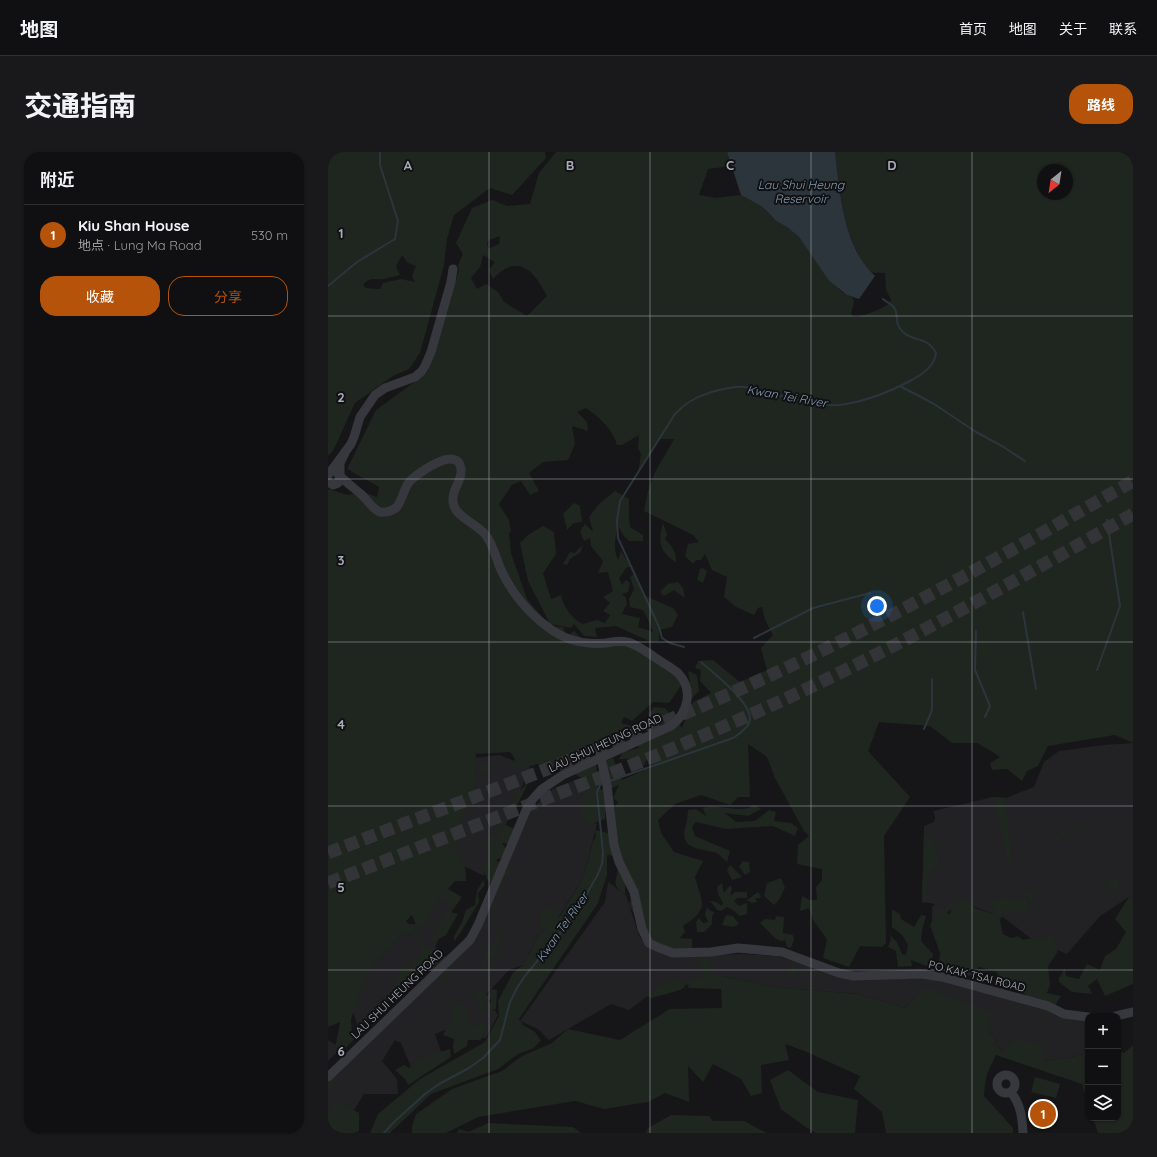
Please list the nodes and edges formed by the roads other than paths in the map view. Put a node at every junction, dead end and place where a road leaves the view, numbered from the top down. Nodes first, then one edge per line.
1 (453, 269) dead end
2 (345, 453) junction
3 (328, 475) edge
4 (340, 476) junction
5 (330, 485) edge
6 (355, 491) junction
7 (601, 758) junction
8 (1133, 1012) edge
9 (1121, 1015) edge
10 (1085, 1017) edge
11 (328, 1077) edge
12 (1011, 1092) dead end
13 (1023, 1133) edge

1 - 2 street, LAU SHUI HEUNG ROAD
2 - 3 street, LAU SHUI HEUNG ROAD
2 - 4 street, LAU SHUI HEUNG ROAD
3 - 4 street, LAU SHUI HEUNG ROAD
4 - 5 street, LAU SHUI HEUNG ROAD
4 - 6 street, LAU SHUI HEUNG ROAD
5 - 6 street, LAU SHUI HEUNG ROAD
6 - 7 street, LAU SHUI HEUNG ROAD
7 - 10 street, PO KAK TSAI ROAD
7 - 11 street, LAU SHUI HEUNG ROAD
8 - 9 street
12 - 13 street

